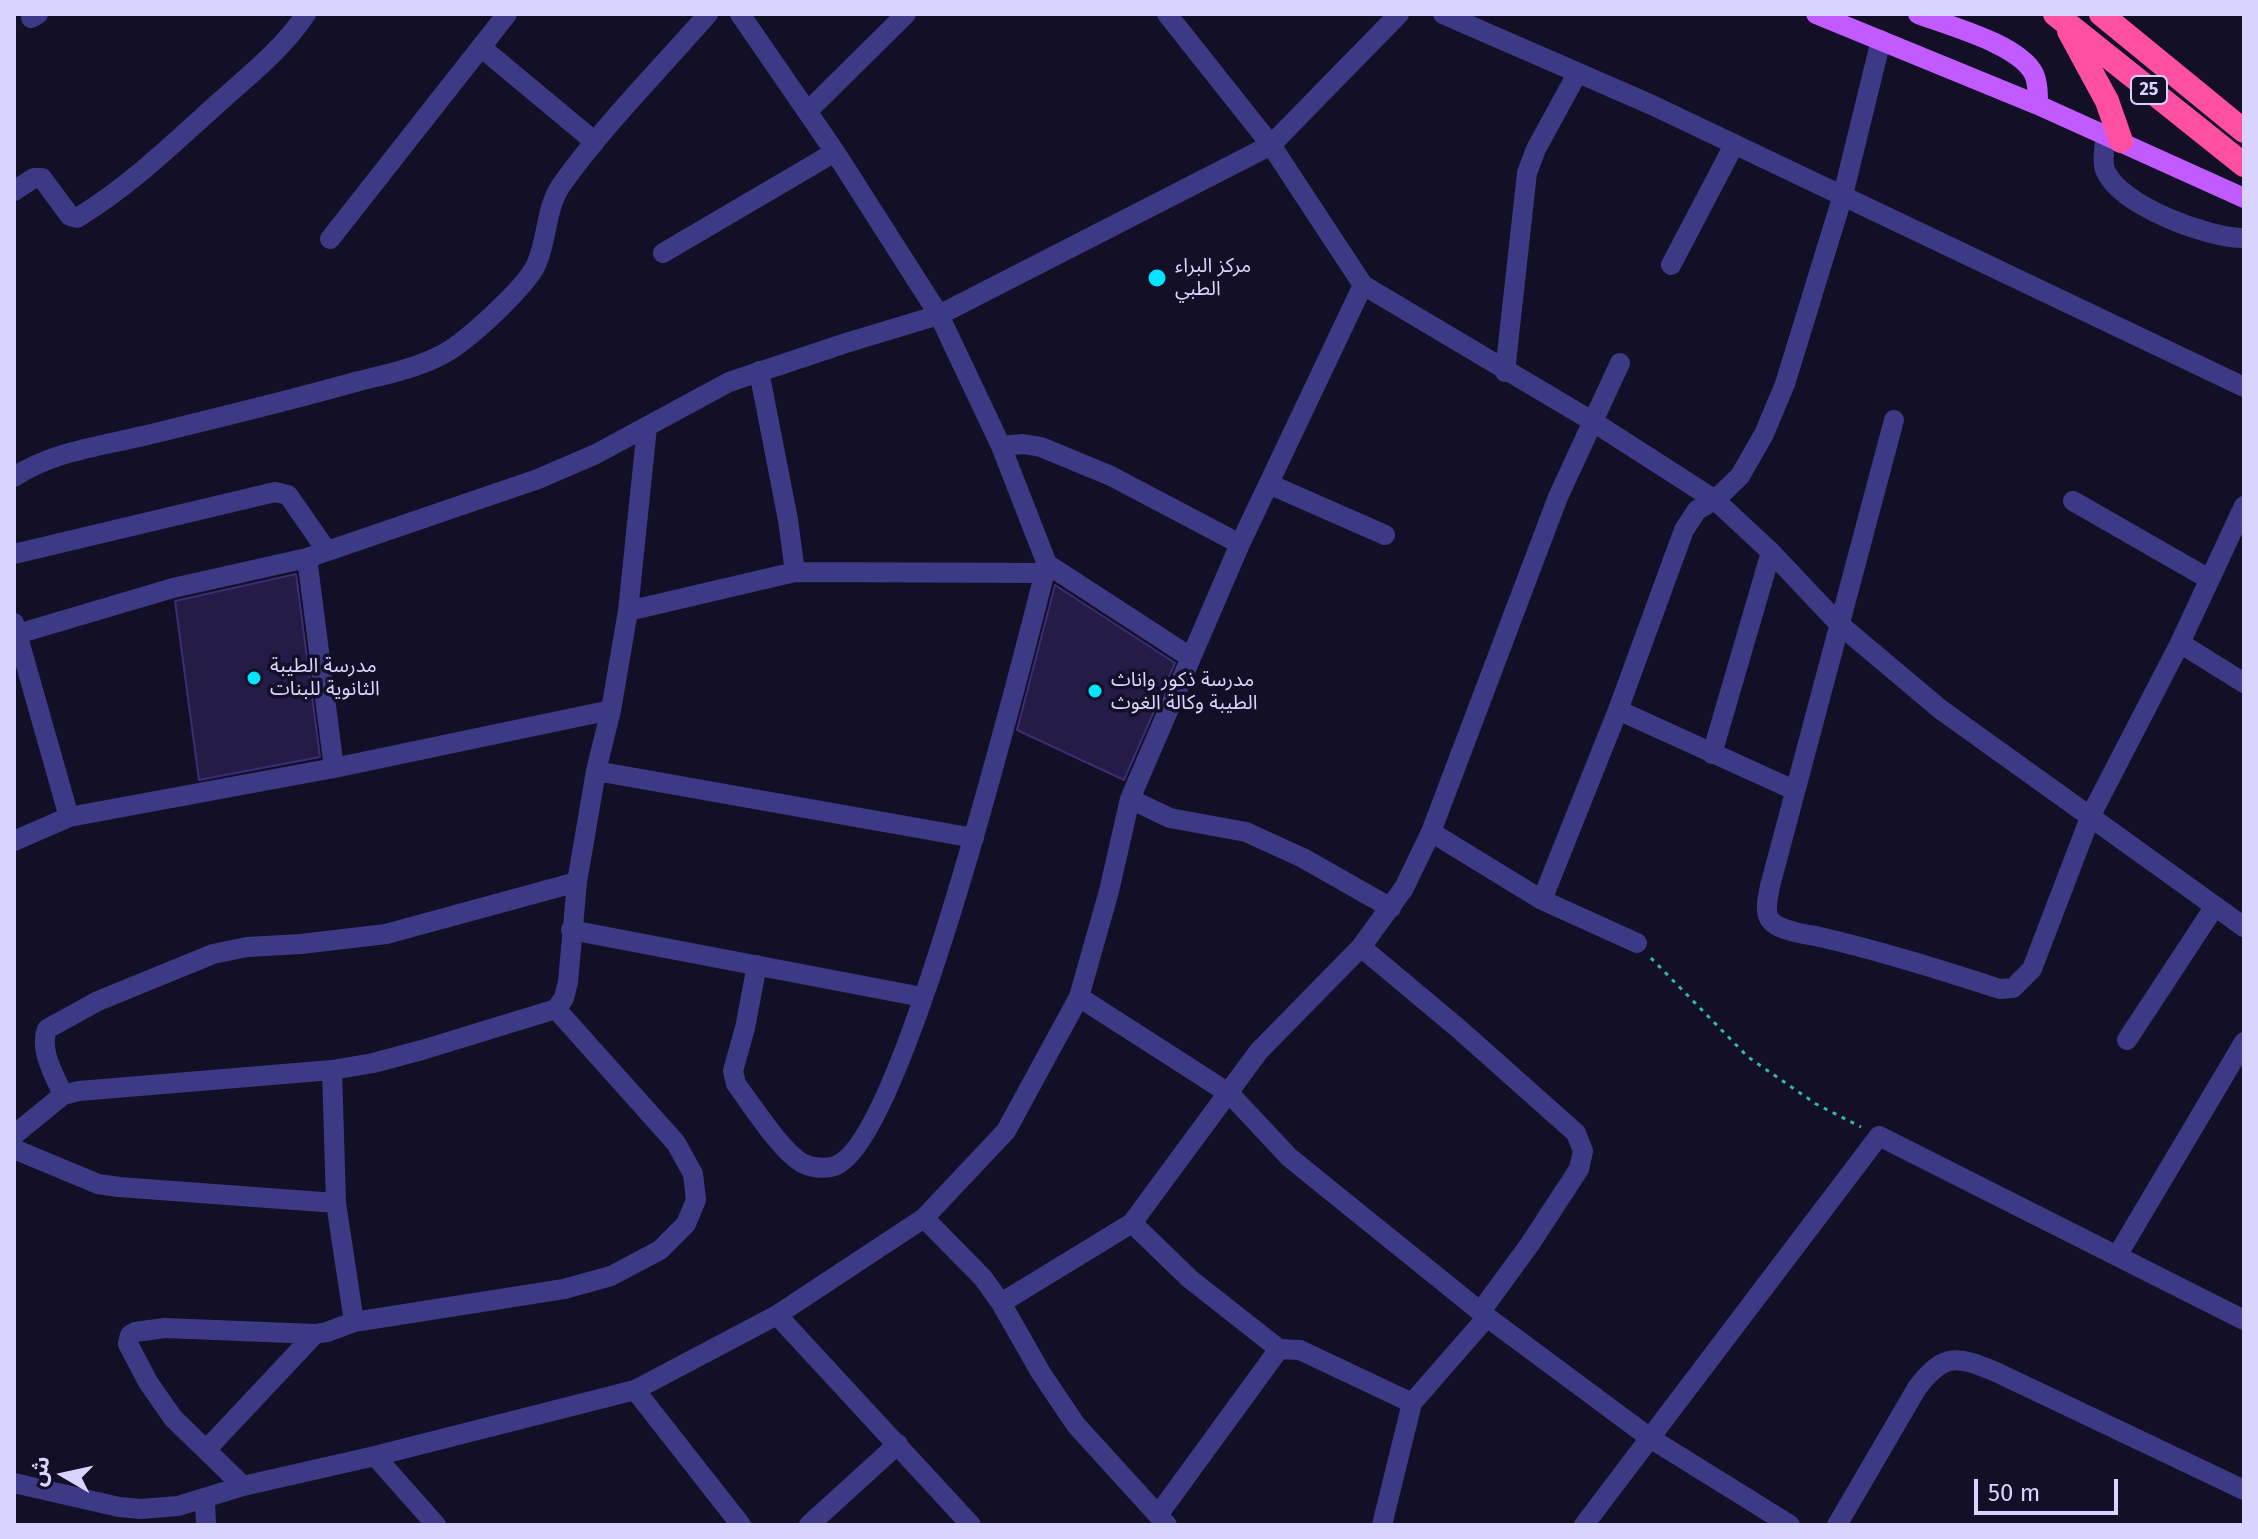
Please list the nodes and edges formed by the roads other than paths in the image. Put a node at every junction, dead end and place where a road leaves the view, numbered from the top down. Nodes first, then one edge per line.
1 (306, 14) edge
2 (507, 14) edge
3 (708, 14) edge
4 (740, 14) edge
5 (906, 14) edge
6 (1167, 14) edge
7 (1399, 14) edge
8 (1443, 14) edge
9 (1816, 14) edge
10 (1918, 14) edge
11 (2101, 14) edge
12 (2059, 18) edge
13 (1881, 40) junction
14 (482, 48) junction
15 (1577, 74) junction
16 (2038, 105) junction
17 (808, 111) junction
18 (2244, 131) edge
19 (2113, 137) junction
20 (595, 142) junction
21 (1271, 145) junction
22 (1734, 145) junction
23 (835, 152) junction
24 (2244, 165) edge
25 (14, 191) edge
26 (1843, 195) junction
27 (2244, 198) edge
28 (2244, 238) edge
29 (330, 239) dead end
30 (663, 253) dead end
31 (1671, 265) dead end
32 (1363, 285) junction
33 (939, 315) junction
34 (1620, 363) dead end
35 (759, 371) junction
36 (1505, 372) junction
37 (2244, 387) edge
38 (1894, 420) dead end
39 (1592, 421) junction
40 (647, 427) junction
41 (1001, 446) junction
42 (14, 477) edge
43 (1269, 484) junction
44 (1715, 500) junction
45 (2073, 501) dead end
46 (2244, 506) edge
47 (1385, 535) dead end
48 (1240, 544) junction
49 (327, 551) junction
50 (1771, 552) junction
51 (14, 554) edge
52 (307, 558) junction
53 (1046, 569) junction
54 (795, 572) junction
55 (2209, 579) junction
56 (628, 611) junction
57 (1839, 624) junction
58 (15, 631) edge
59 (2180, 643) junction
60 (1190, 657) junction
61 (2244, 683) edge
62 (611, 710) junction
63 (1618, 710) junction
64 (1712, 754) junction
65 (334, 768) junction
66 (596, 771) junction
67 (1794, 790) junction
68 (1130, 799) junction
69 (2091, 815) junction
70 (69, 817) junction
71 (1431, 832) junction
72 (974, 838) junction
73 (14, 841) edge
74 (577, 882) junction
75 (1542, 900) junction
76 (2215, 906) junction
77 (1391, 908) junction
78 (2244, 927) edge
79 (571, 930) junction
80 (1637, 943) road end
81 (1361, 947) junction
82 (757, 965) junction
83 (922, 997) junction
84 (1079, 997) junction
85 (556, 1009) junction
86 (2127, 1040) dead end
87 (2244, 1042) edge
88 (332, 1070) junction
89 (1230, 1094) junction
90 (63, 1095) junction
91 (14, 1135) edge
92 (14, 1149) edge
93 (336, 1203) junction
94 (924, 1218) junction
95 (1132, 1223) junction
96 (2117, 1256) junction
97 (1001, 1303) junction
98 (1484, 1314) junction
99 (777, 1315) junction
100 (2244, 1320) edge
101 (354, 1322) junction
102 (315, 1334) junction
103 (1279, 1349) junction
104 (635, 1390) junction
105 (1412, 1403) junction
106 (1650, 1438) junction
107 (898, 1444) junction
108 (206, 1450) junction
109 (375, 1456) junction
110 (14, 1483) edge
111 (243, 1486) junction
112 (2244, 1490) edge
113 (205, 1500) junction
114 (116, 1516) edge
115 (1162, 1520) edge
116 (206, 1525) edge
117 (436, 1525) edge
118 (741, 1525) edge
119 (809, 1525) edge
120 (971, 1525) edge
121 (1382, 1525) edge
122 (1584, 1525) edge
123 (1790, 1525) edge
124 (1837, 1525) edge

1 - 25 street
2 - 14 street
3 - 20 street
4 - 17 street
5 - 17 street
6 - 21 street
7 - 21 street
8 - 15 street
9 - 13 main road
10 - 16 main road
11 - 18 highway, 25
12 - 19 highway
12 - 24 highway, 25
13 - 16 main road
13 - 26 street
14 - 20 street
14 - 29 street
15 - 22 street
15 - 36 street
16 - 19 main road
17 - 23 street
19 - 27 main road
19 - 28 street
20 - 42 street
21 - 32 street
21 - 33 street
22 - 26 street
22 - 31 street
23 - 30 street
23 - 33 street
26 - 37 street
26 - 44 street
32 - 36 street
32 - 43 street
33 - 35 street
33 - 41 street
34 - 39 street
35 - 40 street
35 - 54 street
36 - 39 street
38 - 57 street
39 - 44 street
39 - 71 street
40 - 49 street
40 - 56 street
41 - 48 street
41 - 53 street
43 - 47 street
43 - 48 street
44 - 50 street
44 - 63 street
45 - 55 street
46 - 55 street
48 - 60 street
49 - 51 street
49 - 52 street
50 - 57 street
50 - 64 street
52 - 58 street
52 - 65 street
53 - 54 street
53 - 60 street
53 - 72 street
54 - 56 street
55 - 59 street
56 - 62 street
57 - 67 street
57 - 69 street
58 - 70 street
59 - 61 street
59 - 69 street
60 - 68 street
62 - 65 street
62 - 66 street
63 - 64 street
63 - 75 street
64 - 67 street
65 - 70 street
66 - 72 street
66 - 74 street
67 - 69 street
68 - 77 street
68 - 84 street
69 - 76 street
70 - 73 street
71 - 75 street
71 - 77 street
72 - 83 street
74 - 79 street
74 - 90 street
75 - 80 street
76 - 78 street
76 - 86 street
77 - 81 street
79 - 82 street
79 - 85 street
81 - 89 street
81 - 98 street
82 - 83 street
82 - 83 street
84 - 89 street
84 - 94 street
85 - 88 street
85 - 101 street
87 - 96 street
88 - 90 street
88 - 93 street
89 - 95 street
89 - 98 street
90 - 91 street
92 - 93 street
93 - 101 street
94 - 97 street
94 - 99 street
95 - 97 street
95 - 103 street
96 - 100 street
96 - 106 street
97 - 115 street
98 - 105 street
98 - 106 street
99 - 104 street
99 - 107 street
101 - 102 street
102 - 108 street
102 - 108 street
103 - 105 street
103 - 115 street
104 - 109 street
104 - 118 street
105 - 121 street
106 - 122 street
106 - 123 street
107 - 119 street
107 - 120 street
108 - 111 street
109 - 111 street
109 - 117 street
110 - 114 street
111 - 113 street
112 - 124 street
113 - 114 street
113 - 116 street

